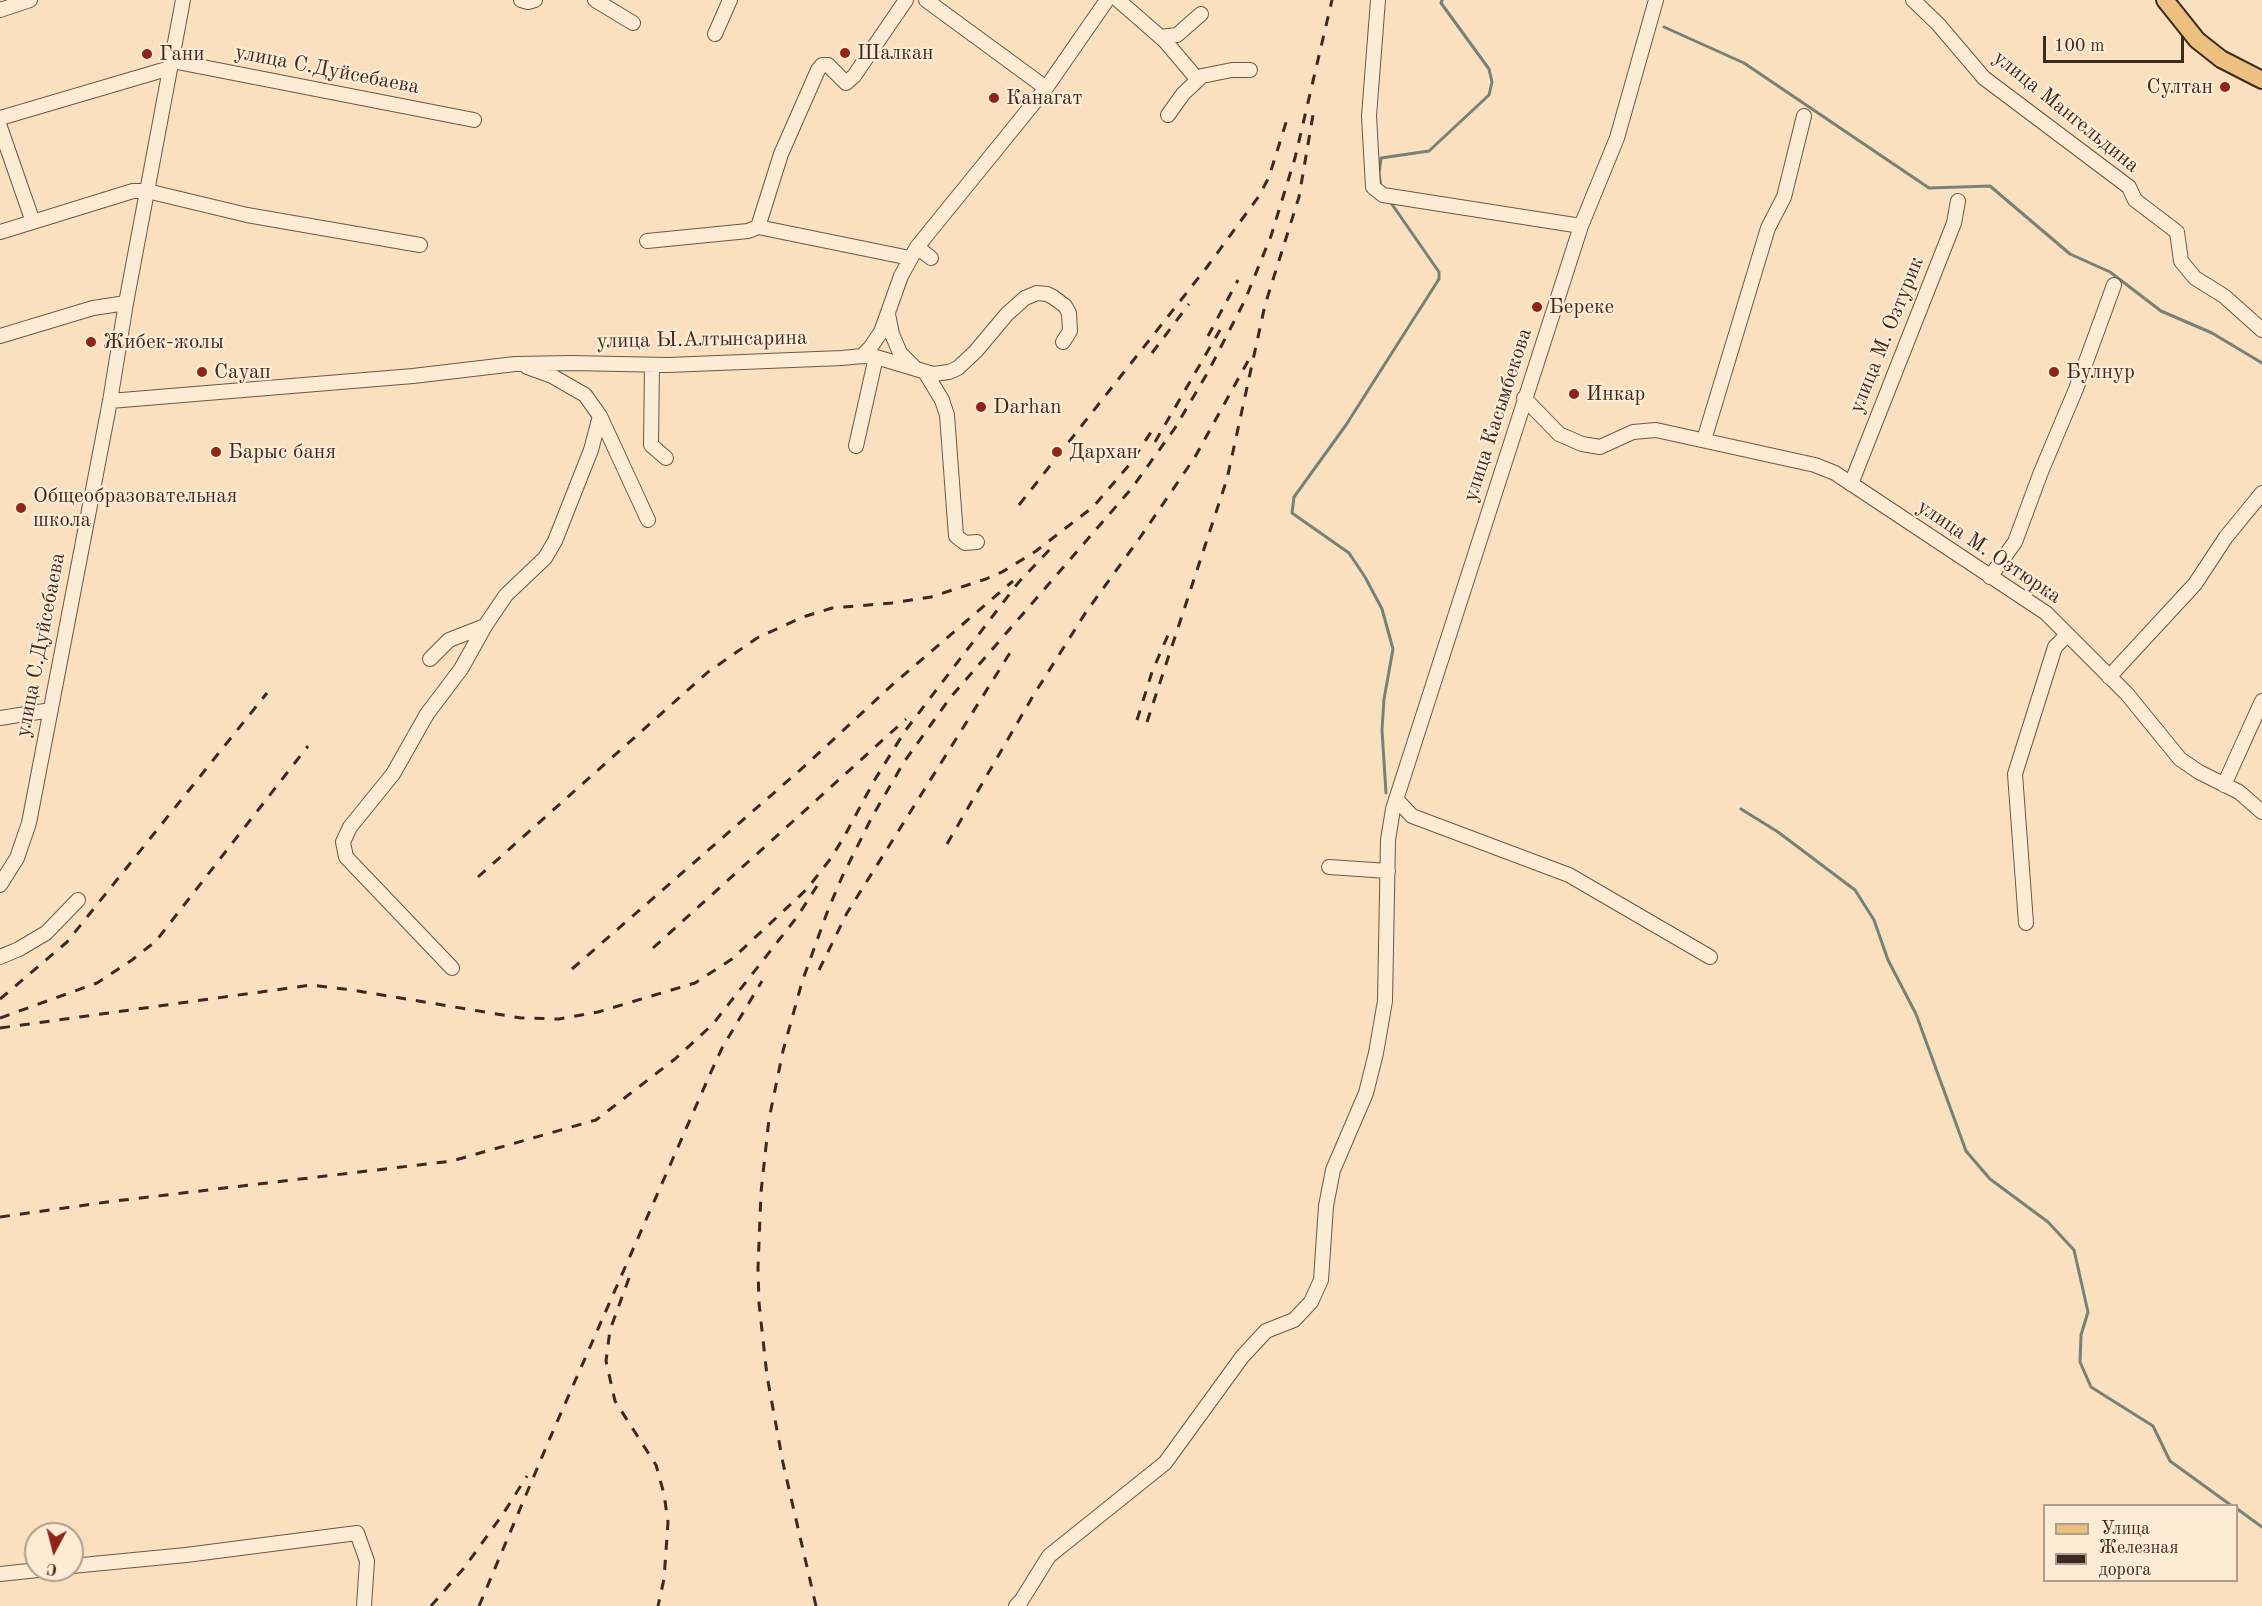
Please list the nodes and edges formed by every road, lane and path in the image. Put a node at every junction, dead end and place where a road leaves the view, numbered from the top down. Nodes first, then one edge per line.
1 (30, 0) edge
2 (183, 0) edge
3 (521, 0) edge
4 (535, 0) edge
5 (595, 0) edge
6 (730, 0) edge
7 (906, 0) edge
8 (926, 0) edge
9 (1378, 0) edge
10 (1656, 0) edge
11 (1913, 0) edge
12 (2164, 0) edge
13 (1108, 1) edge
14 (0, 10) edge
15 (1201, 14) dead end
16 (633, 23) dead end
17 (715, 34) dead end
18 (1160, 37) junction
19 (171, 64) junction
20 (1250, 70) dead end
21 (1198, 80) junction
22 (2262, 80) edge
23 (1046, 87) junction
24 (1168, 115) dead end
25 (1804, 116) dead end
26 (0, 118) edge
27 (474, 120) dead end
28 (0, 127) edge
29 (147, 191) junction
30 (1958, 201) dead end
31 (33, 222) junction
32 (1581, 226) junction
33 (758, 227) junction
34 (0, 232) edge
35 (647, 241) dead end
36 (420, 245) dead end
37 (913, 253) junction
38 (931, 258) dead end
39 (2114, 285) dead end
40 (126, 303) junction
41 (888, 314) junction
42 (2262, 330) edge
43 (0, 336) edge
44 (1063, 342) dead end
45 (862, 356) junction
46 (876, 357) junction
47 (515, 364) junction
48 (652, 365) junction
49 (920, 370) junction
50 (1524, 398) junction
51 (110, 401) junction
52 (600, 416) junction
53 (1704, 440) junction
54 (856, 446) dead end
55 (666, 458) dead end
56 (1851, 484) junction
57 (2262, 493) edge
58 (648, 520) dead end
59 (976, 542) dead end
60 (1990, 577) junction
61 (485, 626) junction
62 (2067, 635) junction
63 (430, 659) dead end
64 (2109, 677) junction
65 (2262, 701) edge
66 (51, 710) junction
67 (0, 718) edge
68 (2224, 784) junction
69 (1394, 804) junction
70 (2262, 813) edge
71 (1329, 867) dead end
72 (1388, 871) junction
73 (0, 885) edge
74 (78, 900) dead end
75 (2026, 923) dead end
76 (0, 957) edge
77 (1710, 957) dead end
78 (452, 968) dead end
79 (84, 1565) edge
80 (24, 1571) edge
81 (0, 1574) edge
82 (364, 1606) edge
83 (1016, 1606) edge

1 - 14 street
2 - 19 street, улица С.Дуйсебаева
3 - 4 street
5 - 16 street
6 - 17 street
7 - 33 street
8 - 23 street
9 - 32 street
10 - 32 street, улица Касымбекова
11 - 42 street, улица Мангельдина
12 - 22 main road
13 - 18 street
13 - 23 street
15 - 18 street
18 - 21 street
19 - 26 street
19 - 27 street, улица С.Дуйсебаева
19 - 29 street, улица С.Дуйсебаева
20 - 21 street
21 - 24 street
23 - 37 street
25 - 53 street
28 - 31 street
29 - 31 street
29 - 36 street
29 - 40 street, улица С.Дуйсебаева
30 - 56 street, улица М. Озтурик
31 - 34 street
32 - 50 street, улица Касымбекова
33 - 35 street
33 - 37 street
37 - 38 street
37 - 41 street
39 - 60 street
40 - 43 street
40 - 51 street, улица С.Дуйсебаева
41 - 45 street
41 - 49 street
44 - 49 street
45 - 46 street, улица Ы.Алтынсарина
45 - 48 street, улица Ы.Алтынсарина
46 - 49 street, улица Ы.Алтынсарина
46 - 54 street
47 - 48 street, улица Ы.Алтынсарина
47 - 51 street, улица Ы.Алтынсарина
47 - 52 street
48 - 55 street
49 - 59 street
50 - 53 street, улица М. Озтюрка
50 - 69 street, улица Касымбекова
51 - 66 street, улица С.Дуйсебаева
52 - 58 street
52 - 61 street
53 - 56 street, улица М. Озтюрка
56 - 60 street, улица М. Озтюрка
57 - 64 street
60 - 62 street, улица М. Озтюрка
61 - 63 street
61 - 78 street
62 - 64 street, улица М. Озтюрка
62 - 75 street
64 - 68 street, улица М. Озтюрка
65 - 68 street
66 - 67 street
66 - 73 street, улица С.Дуйсебаева
68 - 70 street, улица М. Озтюрка
69 - 72 street, улица Касымбекова
69 - 77 street
71 - 72 street
72 - 83 street, улица Касымбекова
74 - 76 street
79 - 82 street
80 - 81 street

